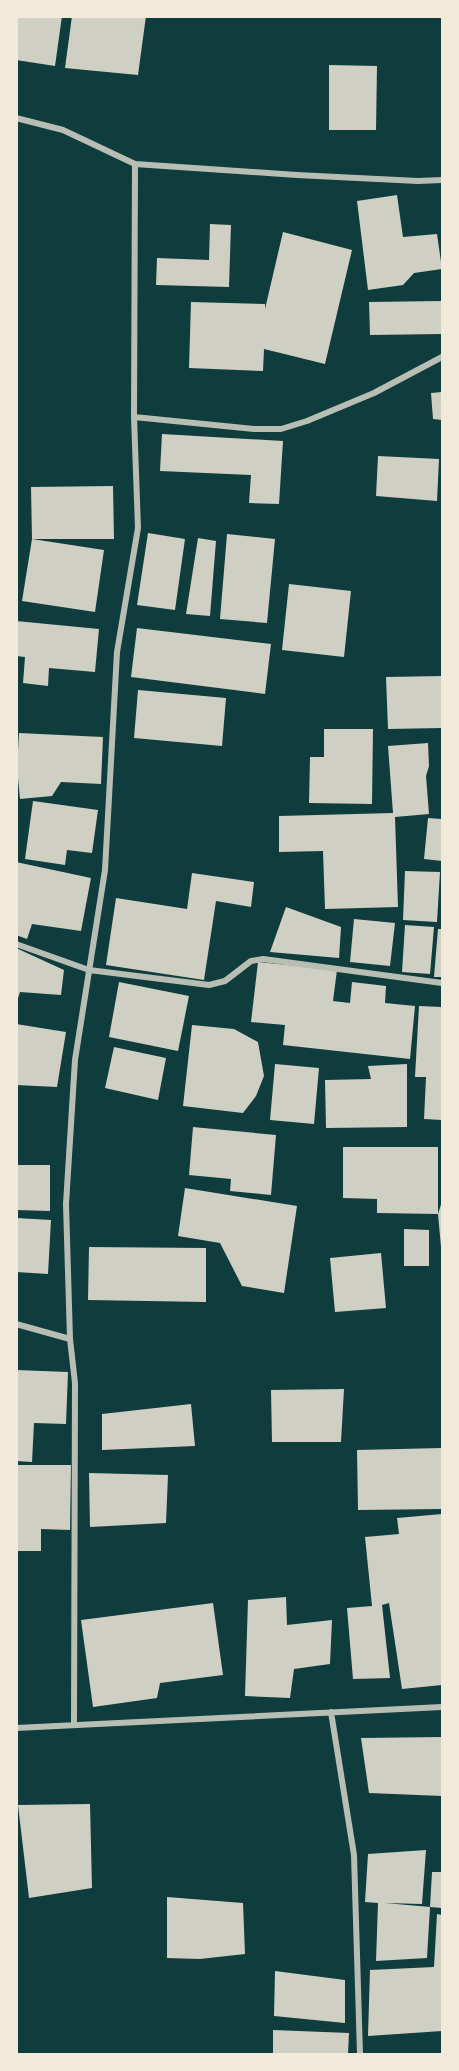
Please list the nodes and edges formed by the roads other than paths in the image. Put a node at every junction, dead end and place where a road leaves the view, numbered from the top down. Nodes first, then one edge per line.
1 (16, 118) edge
2 (135, 164) junction
3 (442, 180) edge
4 (442, 357) edge
5 (134, 417) junction
6 (16, 944) edge
7 (89, 970) junction
8 (442, 982) edge
9 (16, 1324) edge
10 (70, 1339) junction
11 (442, 1707) edge
12 (331, 1712) junction
13 (74, 1725) junction
14 (16, 1728) edge
15 (360, 2055) edge

1 - 2 street
2 - 3 street
2 - 5 street
4 - 5 street
5 - 7 street
6 - 7 street
7 - 8 street
7 - 10 street
9 - 10 street
10 - 13 street
11 - 12 street
12 - 13 street
12 - 15 street
13 - 14 street

